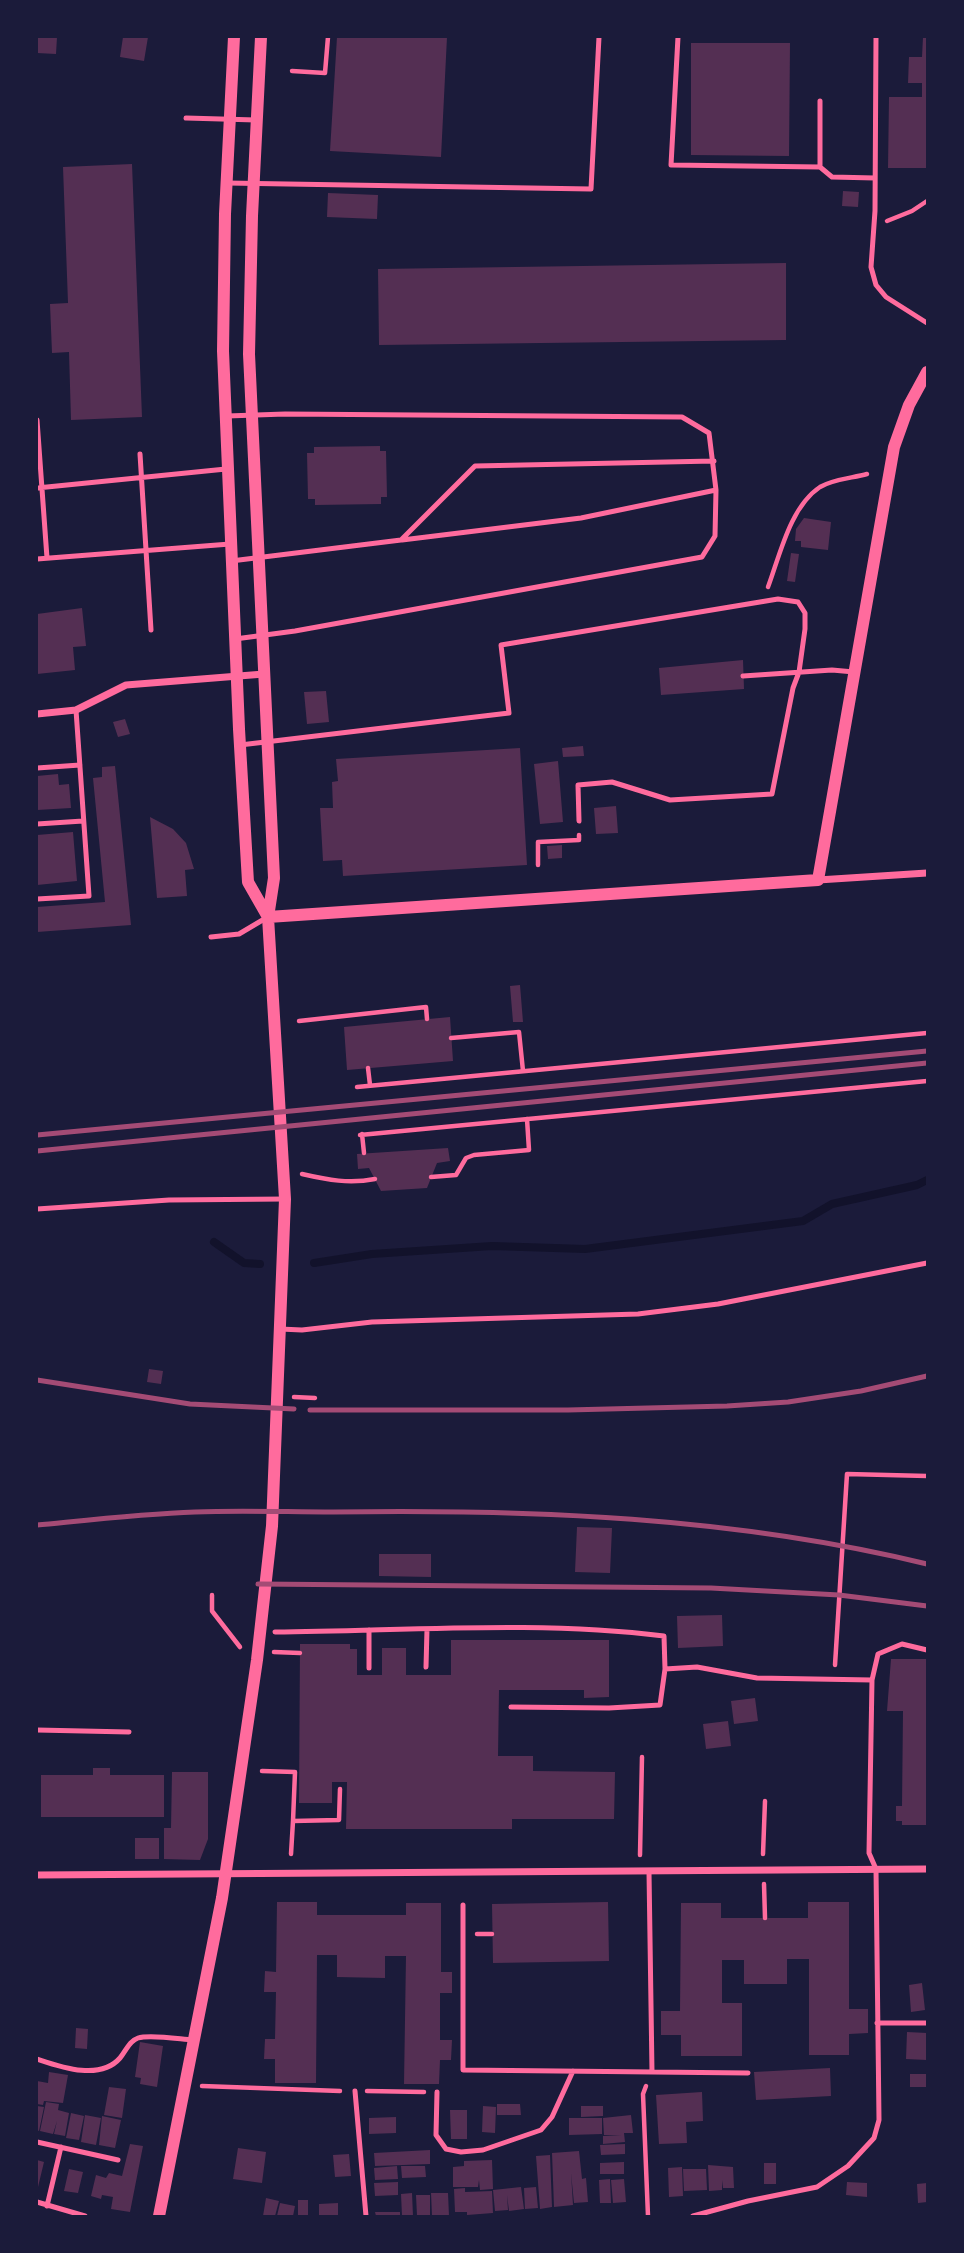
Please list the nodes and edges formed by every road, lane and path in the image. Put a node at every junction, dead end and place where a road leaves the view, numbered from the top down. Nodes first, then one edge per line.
1 (234, 37) edge
2 (261, 37) edge
3 (328, 37) edge
4 (599, 37) edge
5 (678, 37) edge
6 (876, 37) edge
7 (292, 71) dead end
8 (820, 101) dead end
9 (186, 118) dead end
10 (230, 119) junction
11 (256, 120) junction
12 (820, 167) junction
13 (875, 178) junction
14 (227, 183) junction
15 (254, 184) junction
16 (927, 201) edge
17 (874, 224) junction
18 (927, 323) edge
19 (927, 372) edge
20 (251, 415) junction
21 (224, 416) junction
22 (37, 420) edge
23 (140, 454) dead end
24 (714, 461) junction
25 (226, 469) junction
26 (867, 474) dead end
27 (142, 478) junction
28 (39, 488) edge
29 (716, 491) junction
30 (401, 540) junction
31 (230, 544) junction
32 (146, 551) junction
33 (47, 558) junction
34 (258, 558) junction
35 (37, 559) edge
36 (231, 561) junction
37 (763, 601) junction
38 (151, 630) dead end
39 (262, 636) junction
40 (235, 639) junction
41 (799, 672) junction
42 (854, 672) junction
43 (264, 674) junction
44 (236, 676) junction
45 (743, 676) dead end
46 (76, 710) junction
47 (37, 714) edge
48 (267, 742) junction
49 (240, 745) junction
50 (80, 765) junction
51 (37, 768) edge
52 (83, 821) junction
53 (579, 821) joint
54 (37, 824) edge
55 (538, 864) dead end
56 (927, 873) edge
57 (818, 880) junction
58 (37, 899) edge
59 (268, 916) junction
60 (211, 937) dead end
61 (427, 1019) dead end
62 (299, 1021) dead end
63 (927, 1033) edge
64 (452, 1038) dead end
65 (369, 1068) dead end
66 (523, 1071) junction
67 (927, 1081) edge
68 (370, 1085) junction
69 (357, 1087) dead end
70 (527, 1119) junction
71 (363, 1153) dead end
72 (301, 1174) dead end
73 (431, 1177) dead end
74 (375, 1180) dead end
75 (285, 1199) junction
76 (37, 1209) edge
77 (927, 1263) edge
78 (279, 1329) junction
79 (289, 1397) dead end
80 (315, 1398) dead end
81 (927, 1476) edge
82 (212, 1595) dead end
83 (427, 1629) junction
84 (369, 1630) junction
85 (275, 1632) dead end
86 (927, 1650) edge
87 (274, 1652) dead end
88 (300, 1653) dead end
89 (257, 1660) junction
90 (426, 1667) dead end
91 (369, 1668) dead end
92 (665, 1669) junction
93 (834, 1679) junction
94 (872, 1680) junction
95 (511, 1707) dead end
96 (37, 1730) edge
97 (129, 1732) dead end
98 (642, 1757) dead end
99 (262, 1771) dead end
100 (340, 1789) dead end
101 (765, 1801) dead end
102 (293, 1821) junction
103 (291, 1854) dead end
104 (640, 1855) dead end
105 (876, 1869) junction
106 (927, 1869) edge
107 (764, 1871) junction
108 (649, 1872) junction
109 (225, 1873) junction
110 (37, 1875) edge
111 (463, 1905) dead end
112 (765, 1918) dead end
113 (877, 2023) junction
114 (927, 2023) edge
115 (193, 2040) junction
116 (37, 2059) edge
117 (573, 2071) junction
118 (652, 2072) junction
119 (748, 2073) dead end
120 (184, 2082) junction
121 (355, 2091) junction
122 (437, 2092) joint
123 (37, 2142) edge
124 (61, 2147) junction
125 (118, 2160) dead end
126 (37, 2202) edge
127 (47, 2206) junction
128 (85, 2216) edge
129 (159, 2216) edge
130 (366, 2216) edge
131 (648, 2216) edge
132 (693, 2216) edge

1 - 10 street
2 - 11 street
3 - 7 path
4 - 15 lane
5 - 12 lane
6 - 13 lane
8 - 12 lane
9 - 10 lane
10 - 11 lane
10 - 14 street
11 - 15 street
12 - 13 lane
13 - 17 lane
14 - 15 lane
14 - 21 street
15 - 20 street
16 - 17 path
17 - 18 lane
19 - 42 street
20 - 21 lane
20 - 24 lane
20 - 34 street
21 - 25 street
22 - 28 lane
23 - 27 lane
24 - 29 lane
24 - 30 lane
25 - 27 lane
25 - 31 street
26 - 37 path
27 - 28 lane
27 - 32 lane
28 - 33 lane
29 - 30 lane
29 - 39 lane
30 - 34 lane
31 - 32 lane
31 - 36 street
32 - 33 lane
32 - 38 lane
33 - 35 lane
34 - 36 lane
34 - 39 street
36 - 40 street
37 - 41 lane
37 - 48 lane
39 - 40 lane
39 - 43 street
40 - 44 street
41 - 42 lane
41 - 45 lane
41 - 53 lane
42 - 57 street
43 - 44 street
43 - 48 street
44 - 46 street
44 - 49 street
46 - 47 street
46 - 50 lane
48 - 49 lane
48 - 59 street
49 - 59 street
50 - 51 lane
50 - 52 lane
52 - 54 lane
52 - 58 lane
53 - 55 path
56 - 57 street
57 - 59 street
59 - 60 lane
59 - 75 street
61 - 62 path
63 - 66 path
64 - 66 path
65 - 68 path
66 - 68 path
67 - 70 path
68 - 69 path
70 - 71 path
70 - 73 path
72 - 74 path
75 - 76 lane
75 - 78 street
77 - 78 lane
78 - 89 street
79 - 80 path
81 - 93 path
82 - 89 path
83 - 84 lane
83 - 90 lane
83 - 92 lane
84 - 85 lane
84 - 91 lane
86 - 94 lane
87 - 88 path
89 - 109 street
92 - 93 lane
92 - 95 lane
93 - 94 lane
94 - 105 lane
96 - 97 lane
98 - 104 path
99 - 102 path
100 - 102 path
101 - 107 path
102 - 103 path
105 - 106 street
105 - 107 street
105 - 113 lane
107 - 108 street
107 - 112 path
108 - 109 street
108 - 118 lane
109 - 110 street
109 - 115 street
111 - 117 lane
113 - 114 lane
113 - 132 lane
115 - 116 lane
115 - 120 street
117 - 118 lane
117 - 122 lane
118 - 119 lane
118 - 131 path
120 - 121 path
120 - 129 street
121 - 122 path
121 - 130 lane
123 - 124 lane
124 - 125 lane
124 - 127 lane
126 - 127 lane
127 - 128 lane

